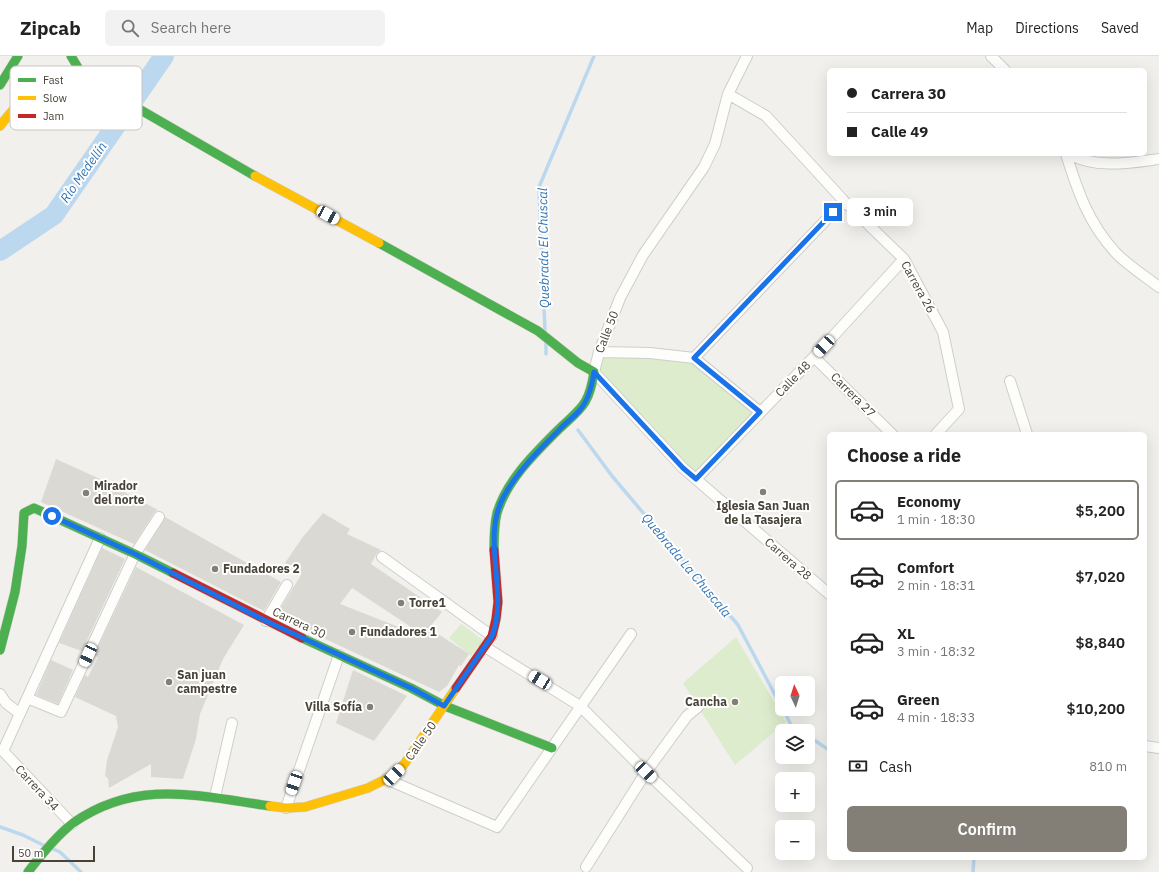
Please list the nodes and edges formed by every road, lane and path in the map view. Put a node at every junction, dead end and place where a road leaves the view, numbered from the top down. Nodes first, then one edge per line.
1 (18, 56) edge
2 (71, 56) edge
3 (747, 56) edge
4 (991, 56) edge
5 (12, 66) edge
6 (77, 66) edge
7 (1003, 68) edge
8 (10, 69) edge
9 (0, 85) edge
10 (728, 94) junction
11 (142, 111) edge
12 (10, 113) edge
13 (0, 126) edge
14 (1067, 156) edge
15 (1073, 156) edge
16 (1159, 159) edge
17 (844, 201) junction
18 (904, 259) junction
19 (1159, 286) edge
20 (599, 352) junction
21 (814, 357) junction
22 (694, 358) junction
23 (594, 372) junction
24 (1010, 381) dead end
25 (760, 412) junction
26 (890, 432) edge
27 (938, 432) edge
28 (1027, 432) edge
29 (696, 479) junction
30 (159, 517) dead end
31 (100, 538) junction
32 (135, 554) junction
33 (382, 557) dead end
34 (287, 585) dead end
35 (827, 592) edge
36 (266, 621) junction
37 (631, 634) dead end
38 (492, 636) junction
39 (485, 647) junction
40 (0, 650) edge
41 (338, 655) junction
42 (0, 694) edge
43 (27, 698) junction
44 (444, 706) junction
45 (580, 706) junction
46 (698, 708) dead end
47 (19, 713) junction
48 (232, 723) dead end
49 (1147, 746) edge
50 (552, 748) junction
51 (1159, 748) edge
52 (646, 772) junction
53 (386, 779) junction
54 (215, 797) junction
55 (286, 808) junction
56 (72, 824) junction
57 (586, 867) dead end
58 (747, 868) dead end
59 (28, 872) edge

1 - 5 main road
2 - 6 main road
3 - 10 street, Calle 50
4 - 7 street
8 - 9 main road
10 - 17 street, Carrera 26
10 - 20 street, Calle 50
11 - 23 main road
12 - 13 main road
14 - 19 street
15 - 16 street
17 - 18 street, Carrera 26
17 - 22 street
18 - 21 street, Calle 48
18 - 27 street, Carrera 26
20 - 22 street
20 - 23 street, Calle 50
21 - 25 street, Calle 48
21 - 26 street, Carrera 27
22 - 25 street
23 - 29 street, Carrera 28
23 - 38 main road, Calle 50
24 - 28 street
25 - 29 street, Calle 48
29 - 35 street, Carrera 28
30 - 32 street
31 - 32 main road, Carrera 30
31 - 40 main road, Carrera 30
31 - 43 street
32 - 36 main road, Carrera 30
32 - 43 street
33 - 38 street
34 - 36 street
36 - 41 main road, Carrera 30
37 - 45 street
38 - 39 main road, Calle 50
39 - 44 main road, Calle 50
39 - 45 street
41 - 44 main road, Carrera 30
41 - 55 street
42 - 47 street
43 - 47 street
44 - 50 main road, Carrera 30
44 - 53 main road, Calle 50
45 - 50 street
45 - 52 street
46 - 52 street
47 - 56 street, Carrera 34
48 - 54 street
49 - 51 street
50 - 53 street
52 - 57 street
52 - 58 street
53 - 55 main road, Calle 50
54 - 55 main road, Calle 50
54 - 56 main road, Calle 50
56 - 59 main road, Calle 50

